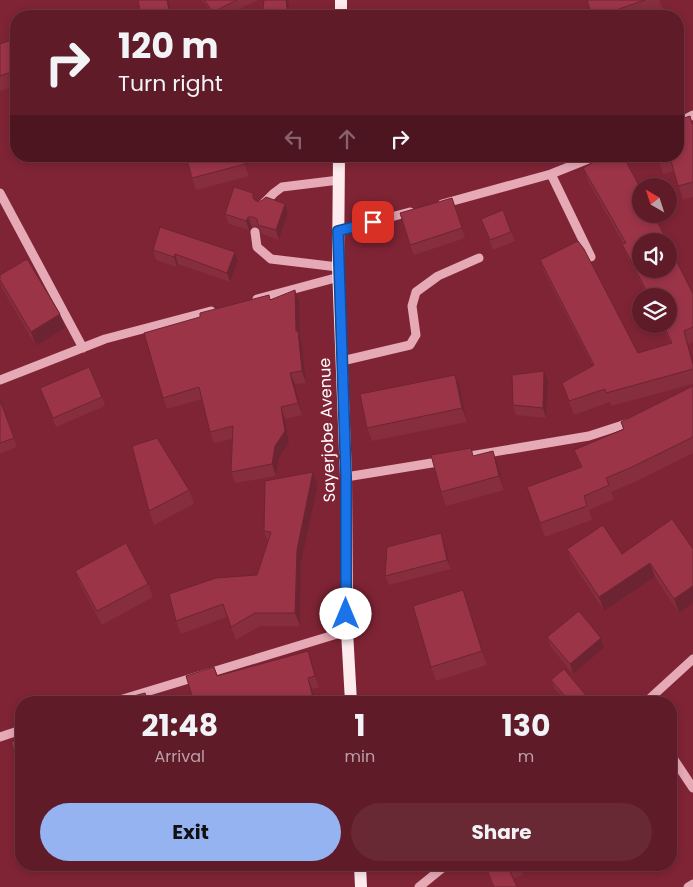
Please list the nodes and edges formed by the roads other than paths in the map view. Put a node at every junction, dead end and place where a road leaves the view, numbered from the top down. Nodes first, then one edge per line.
1 (339, 162) edge
2 (581, 162) edge
3 (551, 174) junction
4 (338, 180) junction
5 (0, 193) edge
6 (262, 205) edge
7 (338, 231) junction
8 (255, 232) dead end
9 (591, 257) dead end
10 (479, 258) dead end
11 (338, 272) junction
12 (245, 302) edge
13 (217, 309) edge
14 (83, 348) junction
15 (342, 361) junction
16 (0, 380) edge
17 (645, 417) edge
18 (346, 477) junction
19 (347, 631) junction
20 (693, 659) edge
21 (133, 696) edge
22 (351, 696) edge
23 (653, 696) edge
24 (15, 732) edge
25 (0, 737) edge
26 (677, 764) edge
27 (693, 788) edge
28 (360, 871) edge
29 (439, 871) edge
30 (693, 884) edge
31 (361, 887) edge
32 (419, 887) edge
33 (688, 887) edge

1 - 4 main road, Sayerjobe Avenue
2 - 3 street
3 - 7 street
3 - 9 street
4 - 6 street
4 - 7 main road, Sayerjobe Avenue
5 - 14 street
7 - 11 main road, Sayerjobe Avenue
8 - 11 street
10 - 15 street
11 - 12 street
11 - 15 main road, Sayerjobe Avenue
13 - 14 street
14 - 16 street
15 - 18 main road, Sayerjobe Avenue
17 - 18 street
18 - 19 main road, Sayerjobe Avenue
19 - 21 street
19 - 22 main road, Sayerjobe Avenue
20 - 23 street
24 - 25 street
26 - 27 street
28 - 31 main road
29 - 32 street
30 - 33 street

